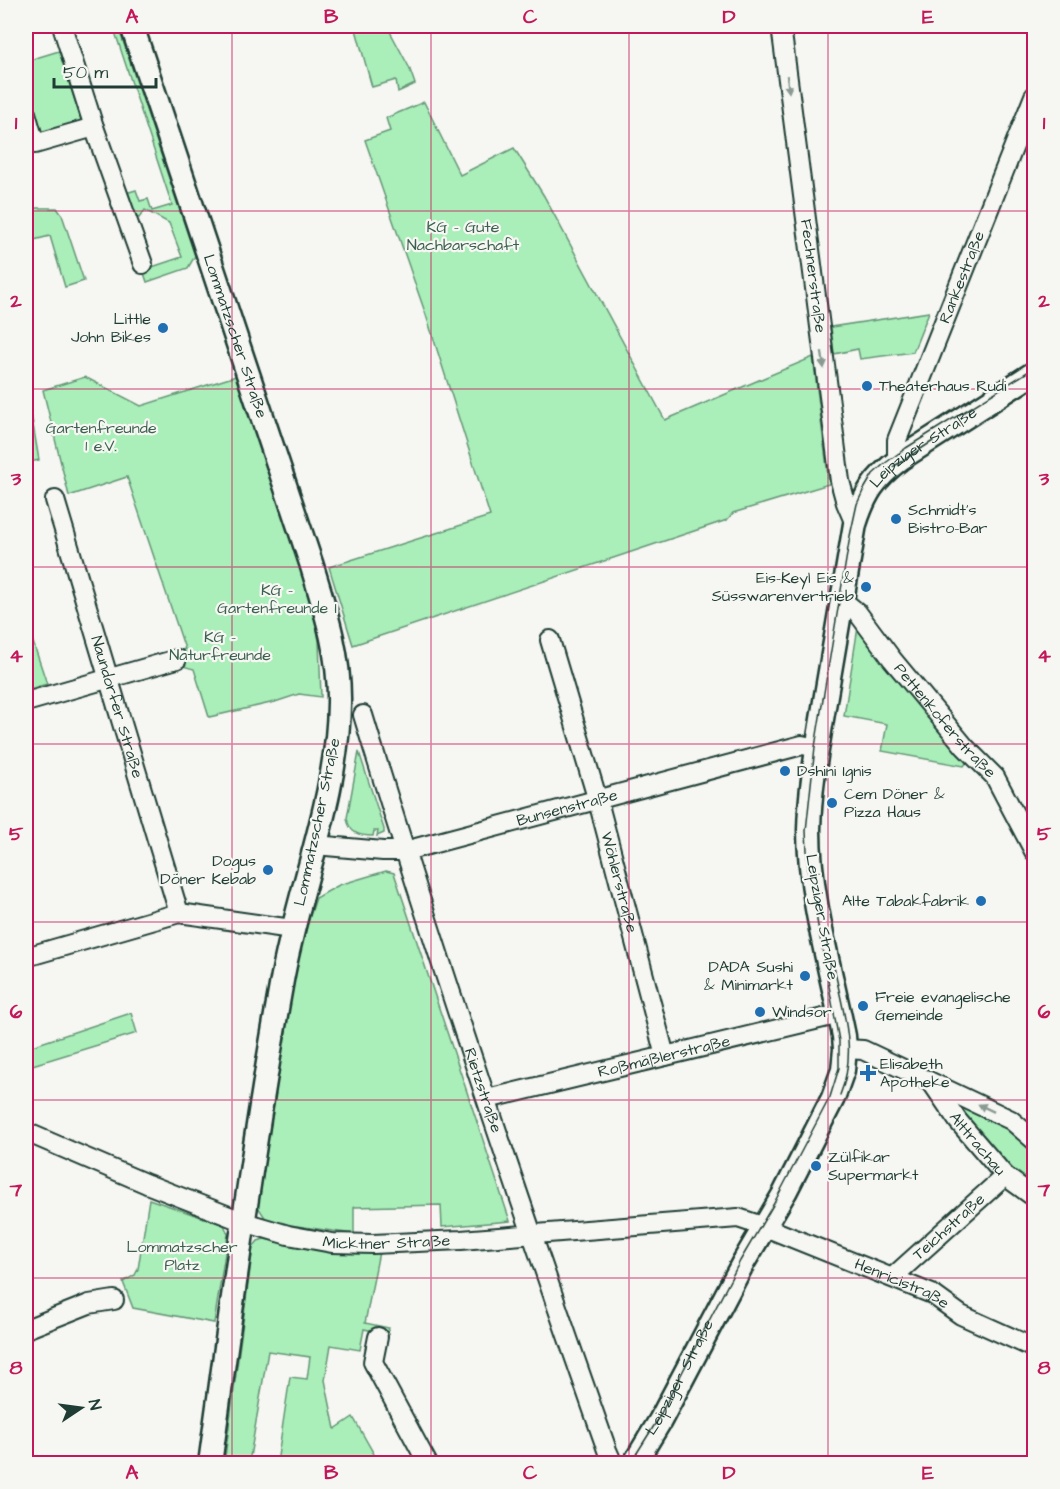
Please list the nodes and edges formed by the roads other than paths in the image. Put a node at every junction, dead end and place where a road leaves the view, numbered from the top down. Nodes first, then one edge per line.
1 (62, 26) edge
2 (132, 26) edge
3 (781, 26) edge
4 (1035, 96) edge
5 (26, 112) edge
6 (94, 127) junction
7 (30, 146) edge
8 (143, 264) dead end
9 (1035, 373) edge
10 (900, 459) junction
11 (55, 500) dead end
12 (855, 524) junction
13 (842, 600) junction
14 (550, 640) dead end
15 (177, 659) dead end
16 (110, 678) junction
17 (26, 702) edge
18 (363, 715) dead end
19 (818, 748) junction
20 (598, 801) junction
21 (315, 845) junction
22 (405, 851) junction
23 (1035, 851) edge
24 (179, 913) junction
25 (292, 929) junction
26 (26, 957) edge
27 (840, 1014) junction
28 (845, 1049) junction
29 (665, 1056) junction
30 (931, 1081) junction
31 (487, 1099) junction
32 (26, 1132) edge
33 (1035, 1140) edge
34 (1005, 1176) junction
35 (1035, 1197) edge
36 (244, 1222) junction
37 (765, 1227) junction
38 (531, 1235) junction
39 (893, 1277) junction
40 (114, 1300) dead end
41 (26, 1329) edge
42 (378, 1337) dead end
43 (1035, 1348) edge
44 (610, 1457) edge
45 (210, 1464) edge
46 (428, 1464) edge
47 (634, 1464) edge

1 - 6 street
2 - 21 main road, Lommatzscher Straße
3 -> 12 street, Fechnerstraße
4 - 10 street, Rankestraße
5 - 7 street
6 - 7 street
6 - 8 street
9 - 10 main road, Leipziger Straße
10 - 12 main road, Leipziger Straße
11 - 16 street, Naundorfer Straße
12 - 13 main road, Leipziger Straße
13 - 19 main road, Leipziger Straße
13 - 23 street, Pettenkoferstraße
14 - 20 street, Wöhlerstraße
15 - 16 street
16 - 17 street
16 - 24 street, Naundorfer Straße
18 - 22 street, Rietzstraße
19 - 20 street, Bunsenstraße
19 - 27 main road, Leipziger Straße
20 - 22 street, Bunsenstraße
20 - 29 street, Wöhlerstraße
21 - 22 street, Bunsenstraße
21 - 25 main road, Lommatzscher Straße
22 - 31 street, Rietzstraße
24 - 25 street
24 - 26 street
25 - 36 main road, Lommatzscher Straße
27 - 28 main road, Leipziger Straße
27 - 29 street, Roßmäßlerstraße
28 - 30 street, Alttrachau
28 - 37 main road, Leipziger Straße
29 - 31 street, Roßmäßlerstraße
33 -> 30 street, Alttrachau
30 - 34 street, Alttrachau
31 - 38 street, Rietzstraße
32 - 36 street, Micktner Straße
34 - 35 street, Alttrachau
34 - 39 street, Teichstraße
36 - 38 street, Micktner Straße
36 - 45 main road, Lommatzscher Straße
37 - 38 street, Micktner Straße
37 - 39 street, Henricistraße
37 - 47 main road, Leipziger Straße
38 - 44 street, Rietzstraße
39 - 43 street, Henricistraße
40 - 41 street
42 - 46 street

